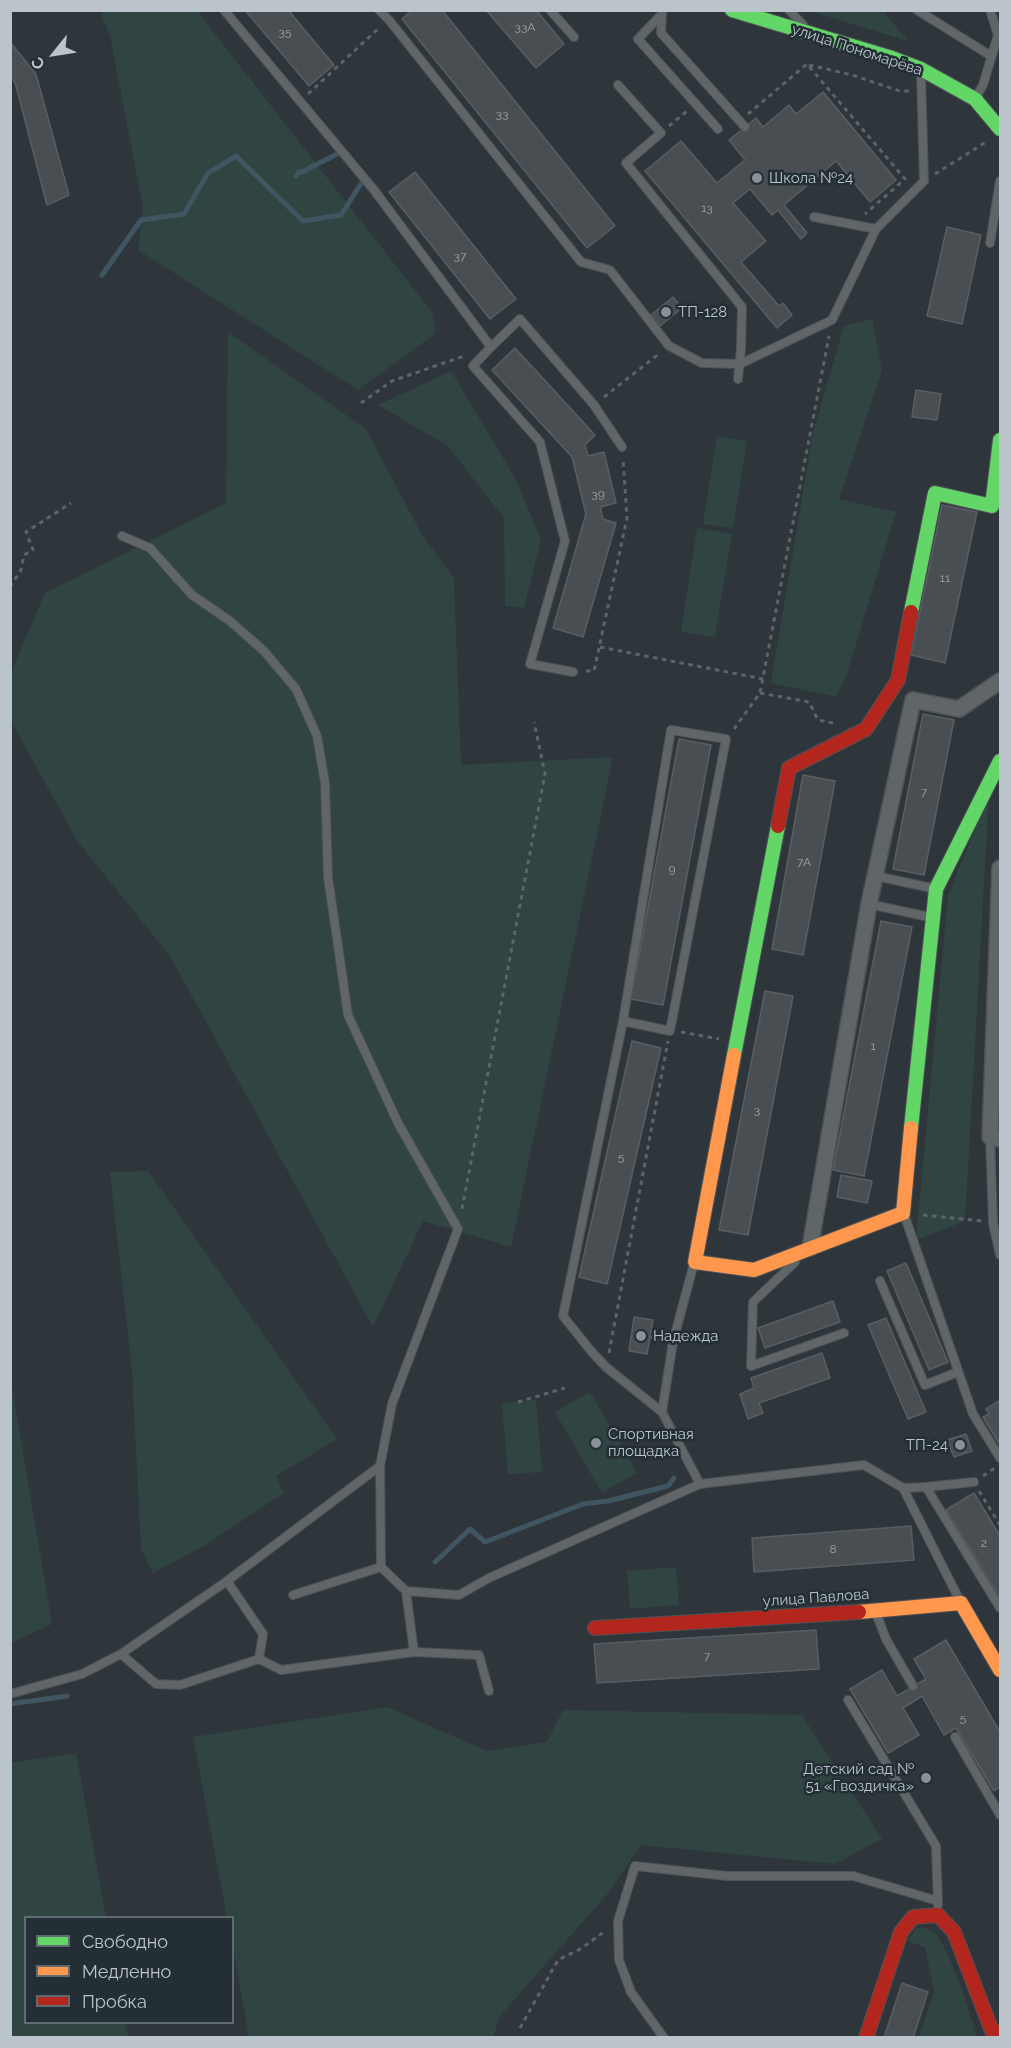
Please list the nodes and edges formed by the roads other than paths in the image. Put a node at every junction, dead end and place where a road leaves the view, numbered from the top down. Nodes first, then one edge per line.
1 (224, 10) edge
2 (380, 10) edge
3 (550, 10) edge
4 (732, 10) edge
5 (789, 10) edge
6 (917, 10) edge
7 (990, 10) edge
8 (661, 13) edge
9 (812, 34) junction
10 (574, 37) dead end
11 (992, 56) junction
12 (921, 69) junction
13 (618, 85) dead end
14 (975, 99) junction
15 (742, 124) road end
16 (718, 129) dead end
17 (996, 134) edge
18 (1000, 181) edge
19 (814, 217) dead end
20 (876, 229) junction
21 (990, 243) dead end
22 (491, 347) junction
23 (740, 364) junction
24 (738, 380) dead end
25 (1000, 440) edge
26 (622, 447) road end
27 (122, 536) dead end
28 (573, 672) road end
29 (1000, 681) edge
30 (1000, 761) edge
31 (1000, 868) edge
32 (876, 876) junction
33 (936, 890) junction
34 (869, 904) junction
35 (932, 918) junction
36 (623, 1021) junction
37 (995, 1138) edge
38 (903, 1213) junction
39 (810, 1248) junction
40 (1000, 1255) edge
41 (695, 1262) junction
42 (880, 1281) dead end
43 (844, 1333) dead end
44 (958, 1372) junction
45 (662, 1412) junction
46 (1000, 1458) edge
47 (380, 1466) junction
48 (974, 1482) road end
49 (700, 1484) junction
50 (926, 1487) junction
51 (903, 1488) junction
52 (381, 1568) junction
53 (227, 1581) junction
54 (406, 1591) junction
55 (292, 1595) dead end
56 (961, 1603) junction
57 (1000, 1608) edge
58 (874, 1610) junction
59 (595, 1628) dead end
60 (414, 1652) junction
61 (122, 1654) junction
62 (259, 1659) junction
63 (1000, 1670) edge
64 (914, 1686) dead end
65 (489, 1691) dead end
66 (10, 1694) edge
67 (848, 1700) dead end
68 (955, 1737) dead end
69 (1000, 1815) edge
70 (938, 1908) junction
71 (994, 2034) edge
72 (664, 2037) edge
73 (866, 2037) edge

1 - 22 lane
2 - 23 lane
3 - 10 lane
4 - 9 street, улица Пономарёва
5 - 9 lane
6 - 11 lane
7 - 11 lane
8 - 15 lane
8 - 16 lane
9 - 12 street, улица Пономарёва
11 - 14 lane
12 - 14 street, улица Пономарёва
12 - 20 lane
13 - 23 lane
14 - 17 street, улица Пономарёва
18 - 21 lane
19 - 20 lane
20 - 23 lane
22 - 26 lane
22 - 28 lane
23 - 24 lane
25 - 41 street
27 - 47 lane
29 - 32 street
30 - 33 street
31 - 37 street
32 - 33 lane
32 - 34 street
33 - 35 street
34 - 35 lane
34 - 39 street
35 - 38 street
36 - 36 lane
36 - 45 lane
37 - 40 lane
38 - 39 street
38 - 44 lane
39 - 41 street
39 - 43 lane
41 - 45 lane
42 - 44 lane
44 - 46 lane
45 - 49 lane
47 - 52 lane
47 - 53 lane
48 - 50 lane
49 - 51 lane
49 - 54 lane
50 - 51 lane
50 - 57 lane
51 - 56 lane
52 - 54 lane
52 - 55 lane
53 - 61 lane
53 - 62 lane
54 - 60 lane
56 - 58 street, улица Павлова
56 - 63 street
58 - 59 street, улица Павлова
58 - 64 lane
60 - 62 lane
60 - 65 lane
61 - 62 lane
61 - 66 lane
67 - 70 lane
68 - 69 lane
70 - 71 street
70 - 72 lane
70 - 73 street

